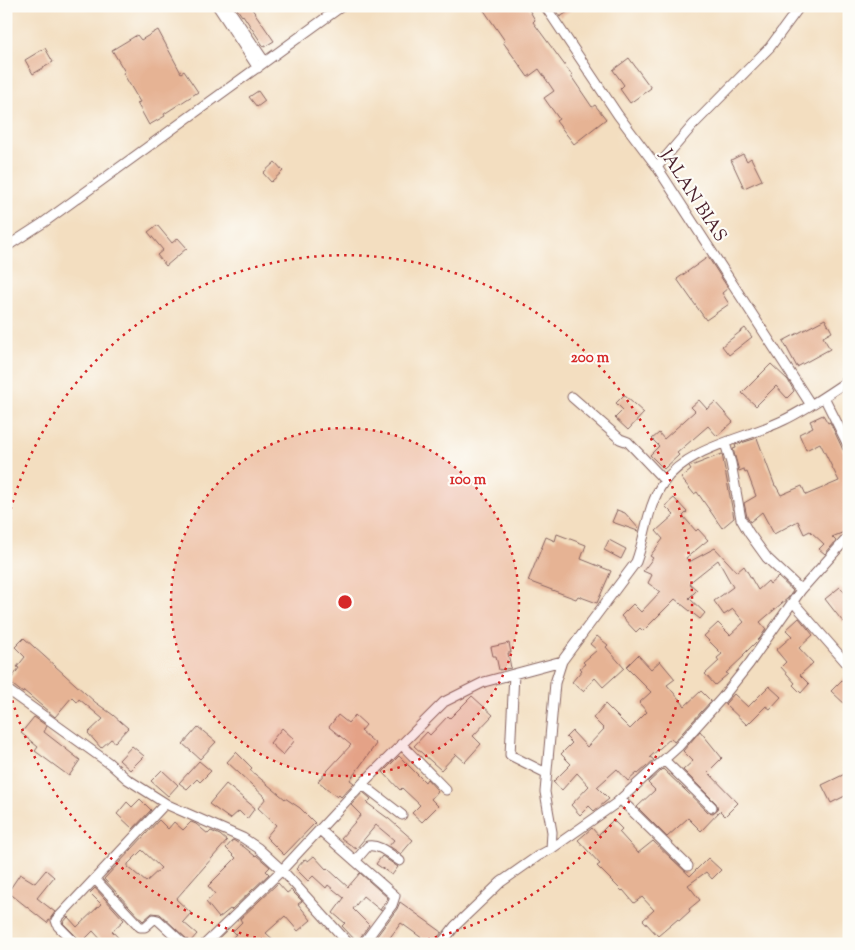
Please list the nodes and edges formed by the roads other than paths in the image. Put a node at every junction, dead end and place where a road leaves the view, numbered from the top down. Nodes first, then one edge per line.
1 (342, 6) edge
2 (545, 6) edge
3 (800, 6) edge
4 (222, 7) edge
5 (262, 65) junction
6 (657, 168) junction
7 (6, 247) edge
8 (849, 380) edge
9 (572, 397) dead end
10 (824, 397) junction
11 (811, 405) junction
12 (725, 443) junction
13 (849, 447) edge
14 (665, 481) junction
15 (849, 536) edge
16 (800, 590) junction
17 (792, 602) junction
18 (562, 661) junction
19 (849, 666) edge
20 (514, 674) junction
21 (6, 688) edge
22 (401, 744) junction
23 (664, 760) junction
24 (546, 773) junction
25 (362, 784) junction
26 (446, 790) dead end
27 (620, 800) junction
28 (165, 804) junction
29 (712, 807) dead end
30 (402, 815) dead end
31 (320, 830) junction
32 (551, 850) junction
33 (354, 861) junction
34 (400, 861) dead end
35 (688, 866) dead end
36 (282, 870) junction
37 (95, 879) junction
38 (76, 944) edge
39 (184, 944) edge
40 (205, 944) edge
41 (349, 944) edge
42 (362, 944) edge
43 (440, 944) edge

1 - 5 street
2 - 6 street, JALAN BIAS
3 - 6 street
4 - 5 street
5 - 7 street
6 - 11 street, JALAN BIAS
8 - 10 street
9 - 14 street
10 - 11 street
10 - 13 street
11 - 12 street
12 - 14 street
12 - 16 street
14 - 18 street
15 - 16 street
16 - 17 street
17 - 19 street
17 - 23 street
18 - 20 street
18 - 24 street
20 - 22 street
20 - 24 street
21 - 28 street
22 - 25 street
22 - 26 street
23 - 27 street
23 - 29 street
24 - 32 street
25 - 30 street
25 - 31 street
27 - 32 street
27 - 35 street
28 - 36 street
28 - 37 street
31 - 33 street
31 - 36 street
32 - 43 street
33 - 34 street
33 - 42 street
36 - 40 street
36 - 41 street
37 - 38 street
37 - 39 street

